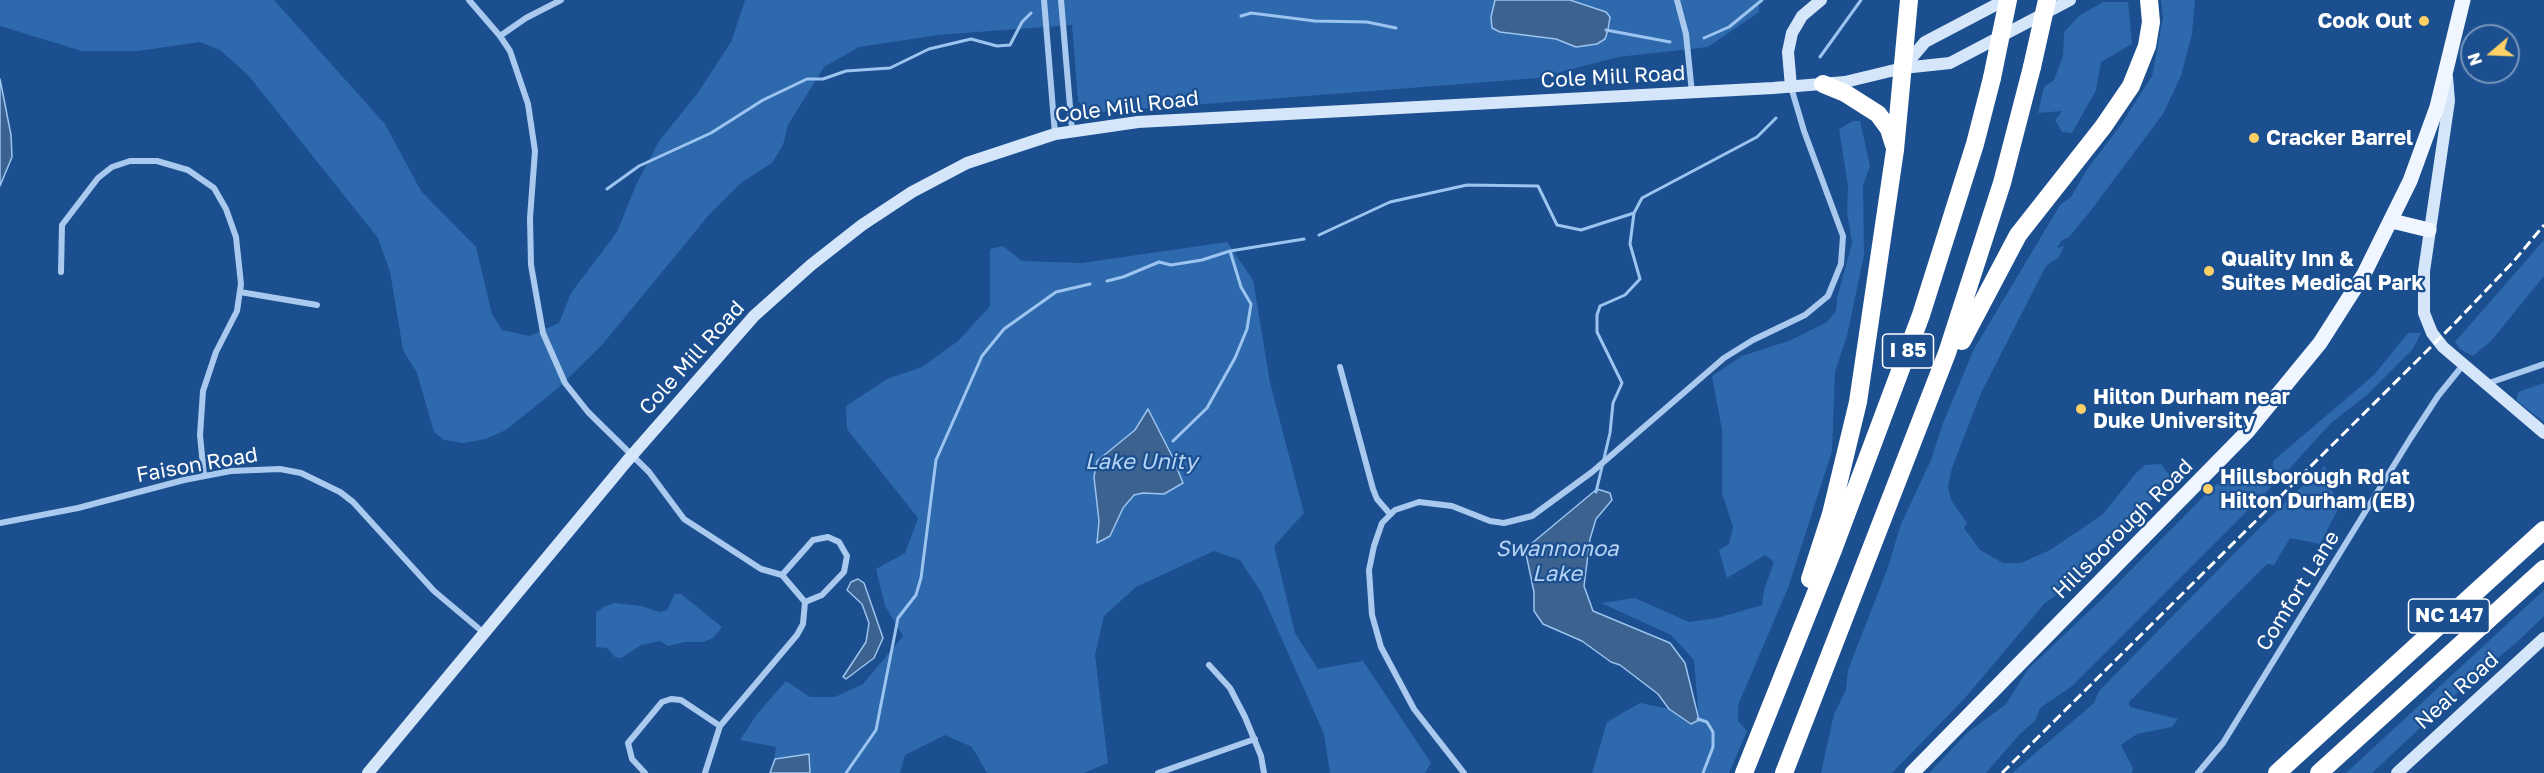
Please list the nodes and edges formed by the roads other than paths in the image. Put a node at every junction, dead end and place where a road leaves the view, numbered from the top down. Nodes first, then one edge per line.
1 (469, 0) edge
2 (561, 0) edge
3 (1044, 0) edge
4 (1061, 0) edge
5 (1677, 0) edge
6 (1821, 0) edge
7 (1909, 0) edge
8 (2006, 0) edge
9 (2047, 0) edge
10 (2070, 0) edge
11 (2149, 0) edge
12 (2463, 0) edge
13 (500, 36) junction
14 (1903, 68) junction
15 (2446, 72) junction
16 (1823, 84) junction
17 (1791, 87) junction
18 (1692, 93) junction
19 (1072, 130) junction
20 (1055, 134) junction
21 (2425, 145) junction
22 (1895, 150) junction
23 (2438, 165) junction
24 (2392, 221) junction
25 (2429, 230) junction
26 (61, 272) dead end
27 (240, 292) junction
28 (317, 305) dead end
29 (2463, 364) junction
30 (2544, 364) edge
31 (1340, 367) dead end
32 (2486, 385) junction
33 (1931, 395) junction
34 (2544, 432) edge
35 (632, 455) junction
36 (204, 476) junction
37 (1390, 514) junction
38 (0, 523) edge
39 (2544, 530) edge
40 (2544, 569) edge
41 (782, 575) junction
42 (805, 602) junction
43 (1807, 619) junction
44 (484, 633) junction
45 (2544, 638) edge
46 (1209, 665) dead end
47 (720, 726) junction
48 (1255, 739) junction
49 (368, 773) edge
50 (645, 773) edge
51 (705, 773) edge
52 (1158, 773) edge
53 (1264, 773) edge
54 (1464, 773) edge
55 (1744, 773) edge
56 (1784, 773) edge
57 (1912, 773) edge
58 (2198, 773) edge
59 (2277, 773) edge
60 (2319, 773) edge
61 (2397, 773) edge

1 - 13 street
2 - 13 street
3 - 20 street
4 - 19 street
5 - 18 street
6 - 17 street
7 - 14 highway
8 - 14 street
8 - 43 highway, I 85, bridge
9 - 33 highway, I 85, bridge
10 - 14 street, Cole Mill Road
11 - 33 highway
12 - 15 main road, Hillsborough Road
13 - 35 street
14 - 16 street, Cole Mill Road
14 - 22 highway
15 - 21 main road, Hillsborough Road
15 - 23 street
16 - 17 street, Cole Mill Road
16 - 22 highway
17 - 18 street, Cole Mill Road
17 - 37 street
18 - 19 street, Cole Mill Road
19 - 20 street, Cole Mill Road
20 - 35 street, Cole Mill Road
21 - 23 street
21 - 24 main road, Hillsborough Road
22 - 43 highway
23 - 25 street
24 - 25 main road
24 - 57 main road, Hillsborough Road
25 - 29 street
26 - 27 street
27 - 28 street
27 - 36 street
29 - 32 street
29 - 58 street, Comfort Lane
30 - 32 street
31 - 37 street
32 - 34 street
33 - 56 highway, I 85
35 - 41 street
35 - 44 street, Cole Mill Road
36 - 38 street, Faison Road
36 - 44 street, Faison Road
37 - 54 street
39 - 59 highway, NC 147
40 - 60 highway, NC 147
41 - 42 street
41 - 42 street
42 - 47 street
43 - 55 highway, I 85
44 - 49 street, Cole Mill Road
45 - 61 street, Neal Road
46 - 48 street
47 - 50 street
47 - 51 street
48 - 52 street
48 - 53 street

